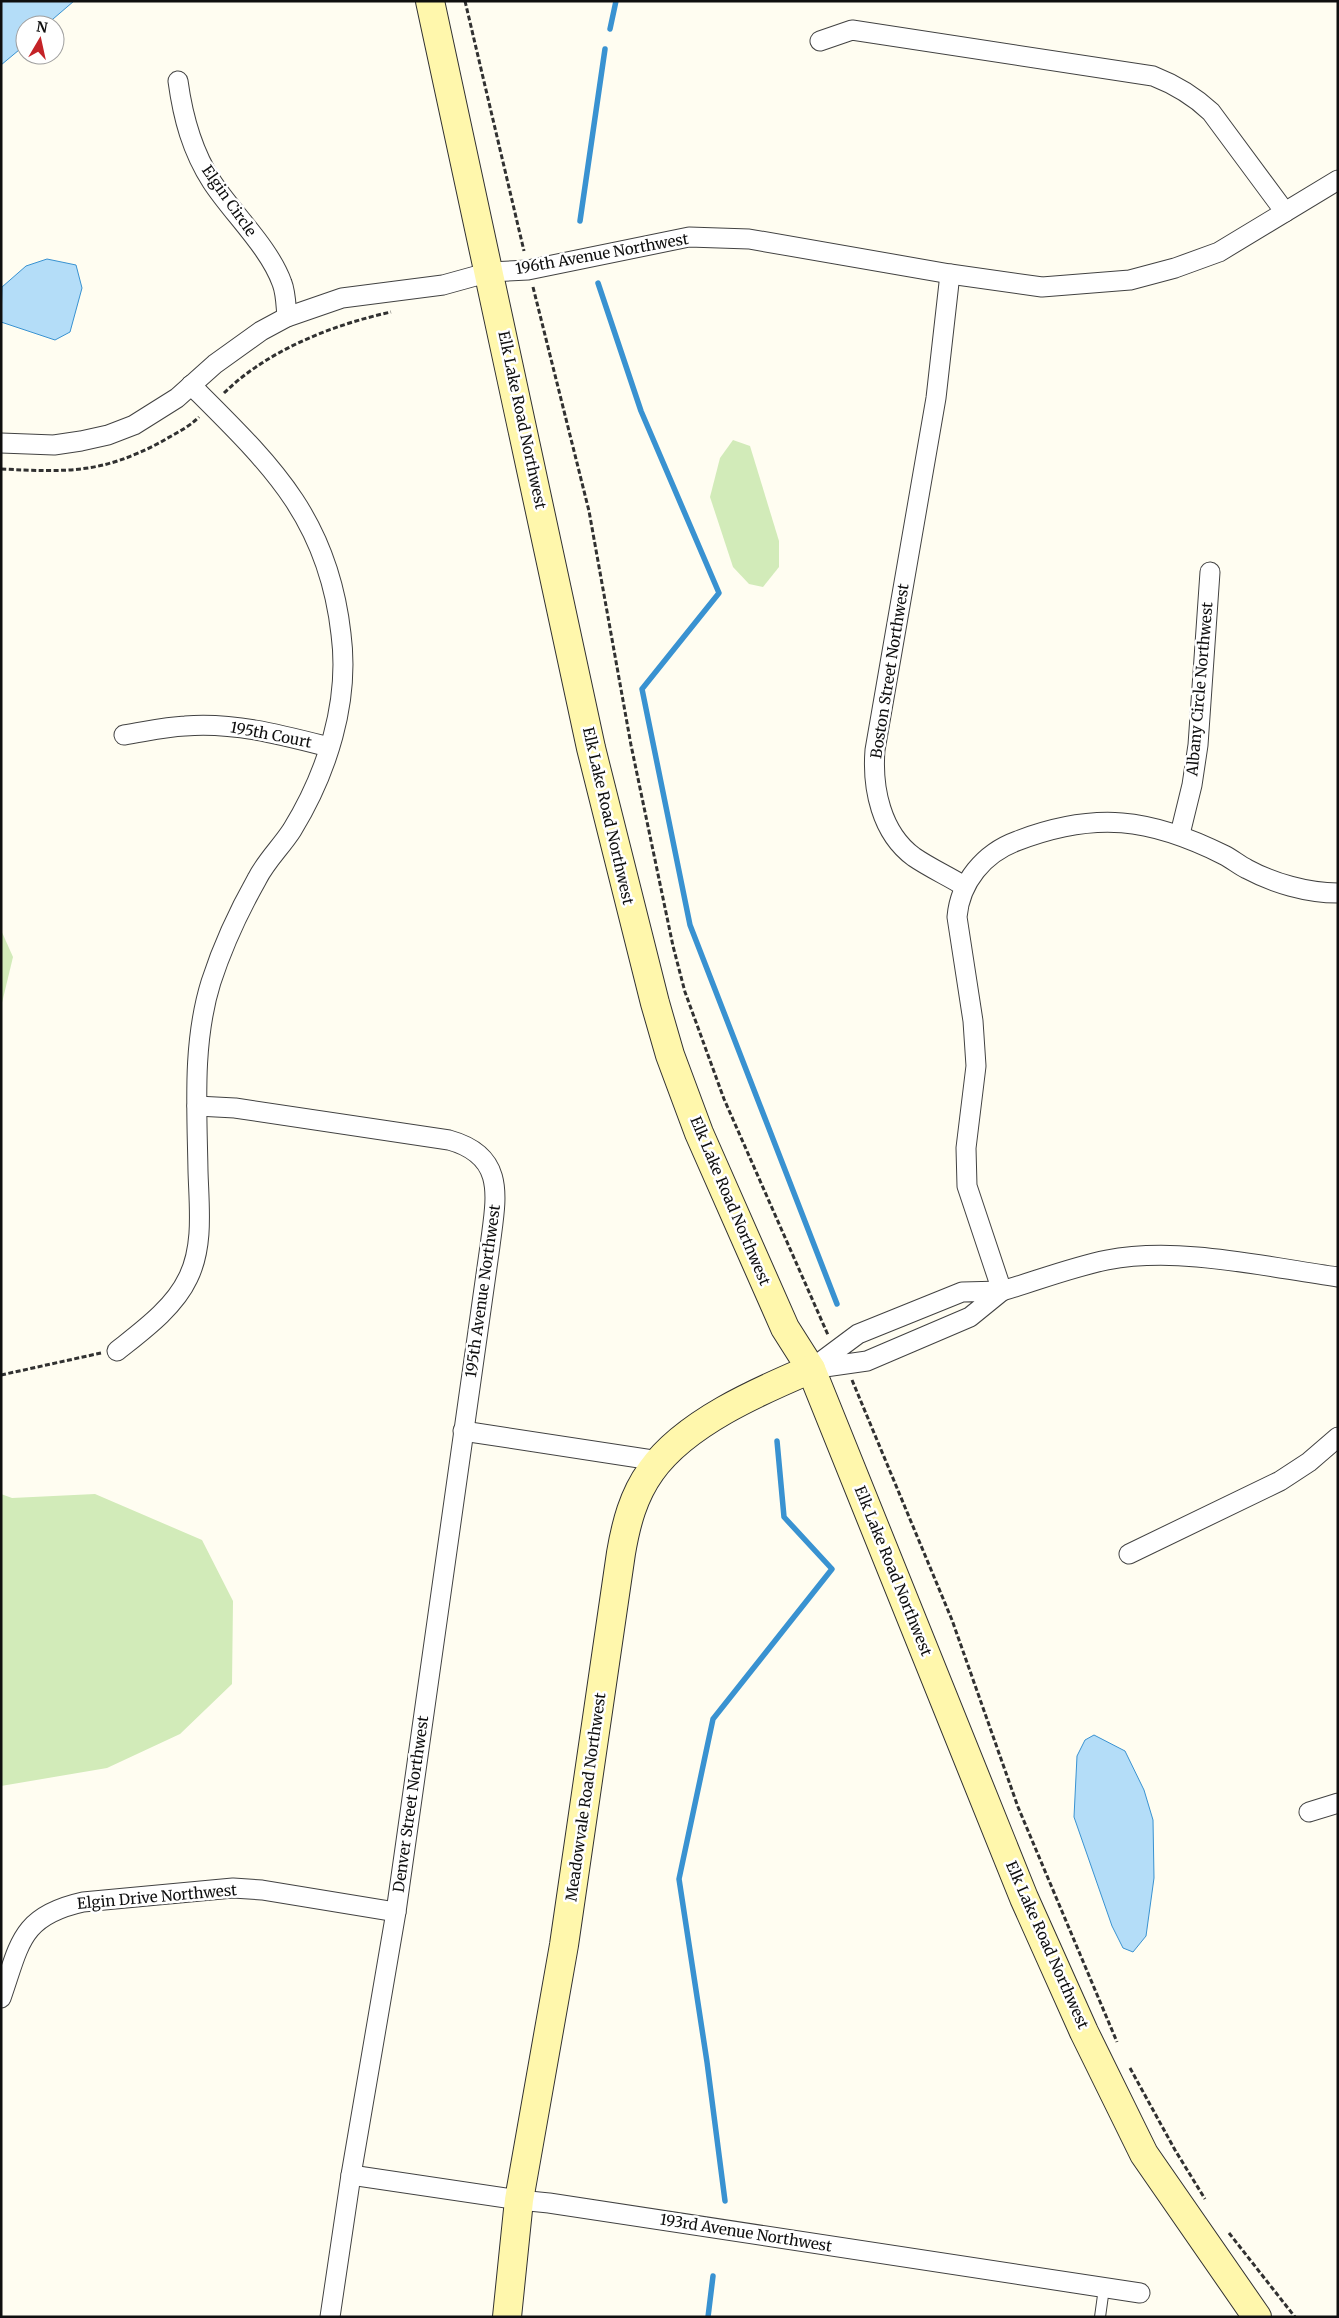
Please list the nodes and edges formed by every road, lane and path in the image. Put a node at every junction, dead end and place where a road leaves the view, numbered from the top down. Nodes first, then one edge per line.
1 (430, 1) edge
2 (465, 1) edge
3 (820, 41) dead end
4 (178, 82) dead end
5 (1338, 180) edge
6 (1285, 212) junction
7 (528, 270) junction
8 (490, 272) junction
9 (950, 274) junction
10 (398, 311) dead end
11 (287, 317) junction
12 (191, 385) junction
13 (211, 406) junction
14 (1, 443) edge
15 (1, 469) edge
16 (1210, 572) dead end
17 (124, 735) dead end
18 (329, 747) junction
19 (1180, 834) junction
20 (964, 886) junction
21 (1338, 892) edge
22 (197, 1106) junction
23 (1338, 1277) edge
24 (1002, 1291) junction
25 (117, 1351) joint
26 (840, 1358) junction
27 (811, 1369) junction
28 (1, 1375) edge
29 (463, 1431) junction
30 (1338, 1437) edge
31 (659, 1461) junction
32 (1129, 1554) dead end
33 (1338, 1803) edge
34 (1309, 1812) dead end
35 (396, 1912) junction
36 (1, 1998) edge
37 (1119, 2048) dead end
38 (1128, 2065) dead end
39 (351, 2175) junction
40 (519, 2200) junction
41 (1211, 2207) dead end
42 (1228, 2231) dead end
43 (1104, 2288) junction
44 (1140, 2293) dead end
45 (330, 2317) edge
46 (506, 2317) edge
47 (1100, 2317) edge
48 (1258, 2317) edge
49 (1295, 2317) edge

1 - 8 street, Elk Lake Road Northwest
2 - 7 path
3 - 6 street
4 - 11 street, Elgin Circle
5 - 6 street, 196th Avenue Northwest
6 - 9 street, 196th Avenue Northwest
7 - 8 street, 196th Avenue Northwest
7 - 9 street, 196th Avenue Northwest
7 - 26 path
8 - 11 street, 196th Avenue Northwest
8 - 27 street, Elk Lake Road Northwest
9 - 20 street, Boston Street Northwest
10 - 13 path
11 - 12 street, 196th Avenue Northwest
12 - 13 street
12 - 14 street, 196th Avenue Northwest
13 - 15 path
13 - 18 street
16 - 19 street, Albany Circle Northwest
17 - 18 street, 195th Court
18 - 22 street
19 - 20 street
19 - 21 street
20 - 24 street
22 - 25 street
22 - 29 street, 195th Avenue Northwest
23 - 24 street
24 - 26 street
24 - 26 street
25 - 28 path
26 - 27 street
26 - 37 path
27 - 31 street, Meadowvale Road Northwest
27 - 48 street, Elk Lake Road Northwest
29 - 31 street
29 - 35 street, Denver Street Northwest
30 - 32 street
31 - 40 street, Meadowvale Road Northwest
33 - 34 street
35 - 36 street, Elgin Drive Northwest
35 - 39 street, Denver Street Northwest
38 - 41 path
39 - 40 street, 193rd Avenue Northwest
39 - 45 street, Denver Street Northwest
40 - 43 street, 193rd Avenue Northwest
40 - 46 street, Meadowvale Road Northwest
42 - 49 path
43 - 44 street, 193rd Avenue Northwest
43 - 47 lane

